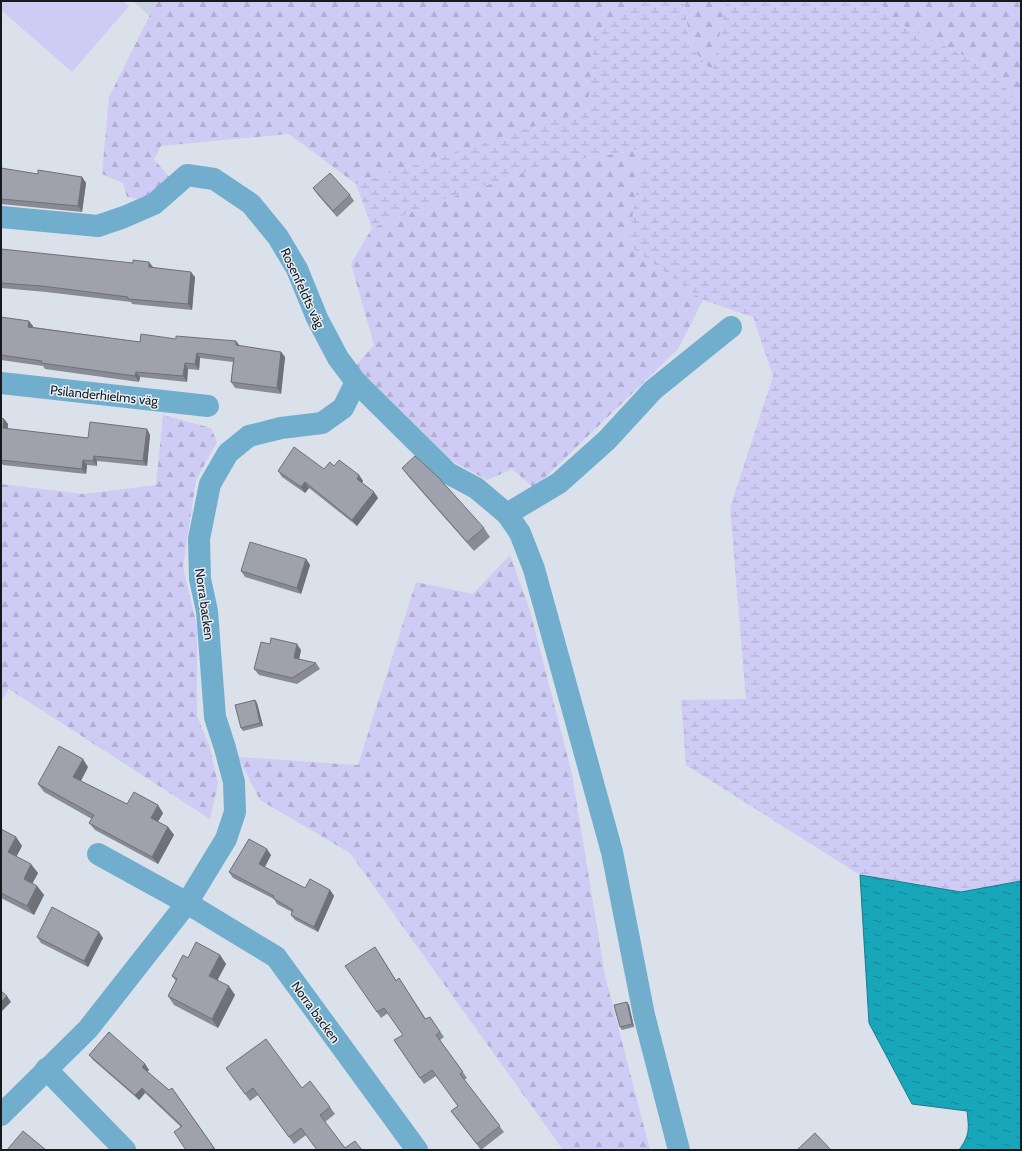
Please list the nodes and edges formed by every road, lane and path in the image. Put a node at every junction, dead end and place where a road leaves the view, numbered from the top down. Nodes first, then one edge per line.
1 (1, 217) edge
2 (731, 327) dead end
3 (356, 382) junction
4 (1, 383) edge
5 (208, 406) dead end
6 (507, 514) junction
7 (98, 854) dead end
8 (187, 903) junction
9 (46, 1070) junction
10 (1, 1115) edge
11 (125, 1150) edge
12 (417, 1150) edge
13 (679, 1150) edge

1 - 3 street, Rosenfeldts väg
2 - 6 street
3 - 6 street, Rosenfeldts väg
3 - 8 street, Norra backen
4 - 5 street, Psilanderhielms väg
6 - 13 street, Rosenfeldts väg
7 - 8 street, Norra backen
8 - 9 street, Norra backen
8 - 12 street, Norra backen
9 - 10 street, Norra backen
9 - 11 street

